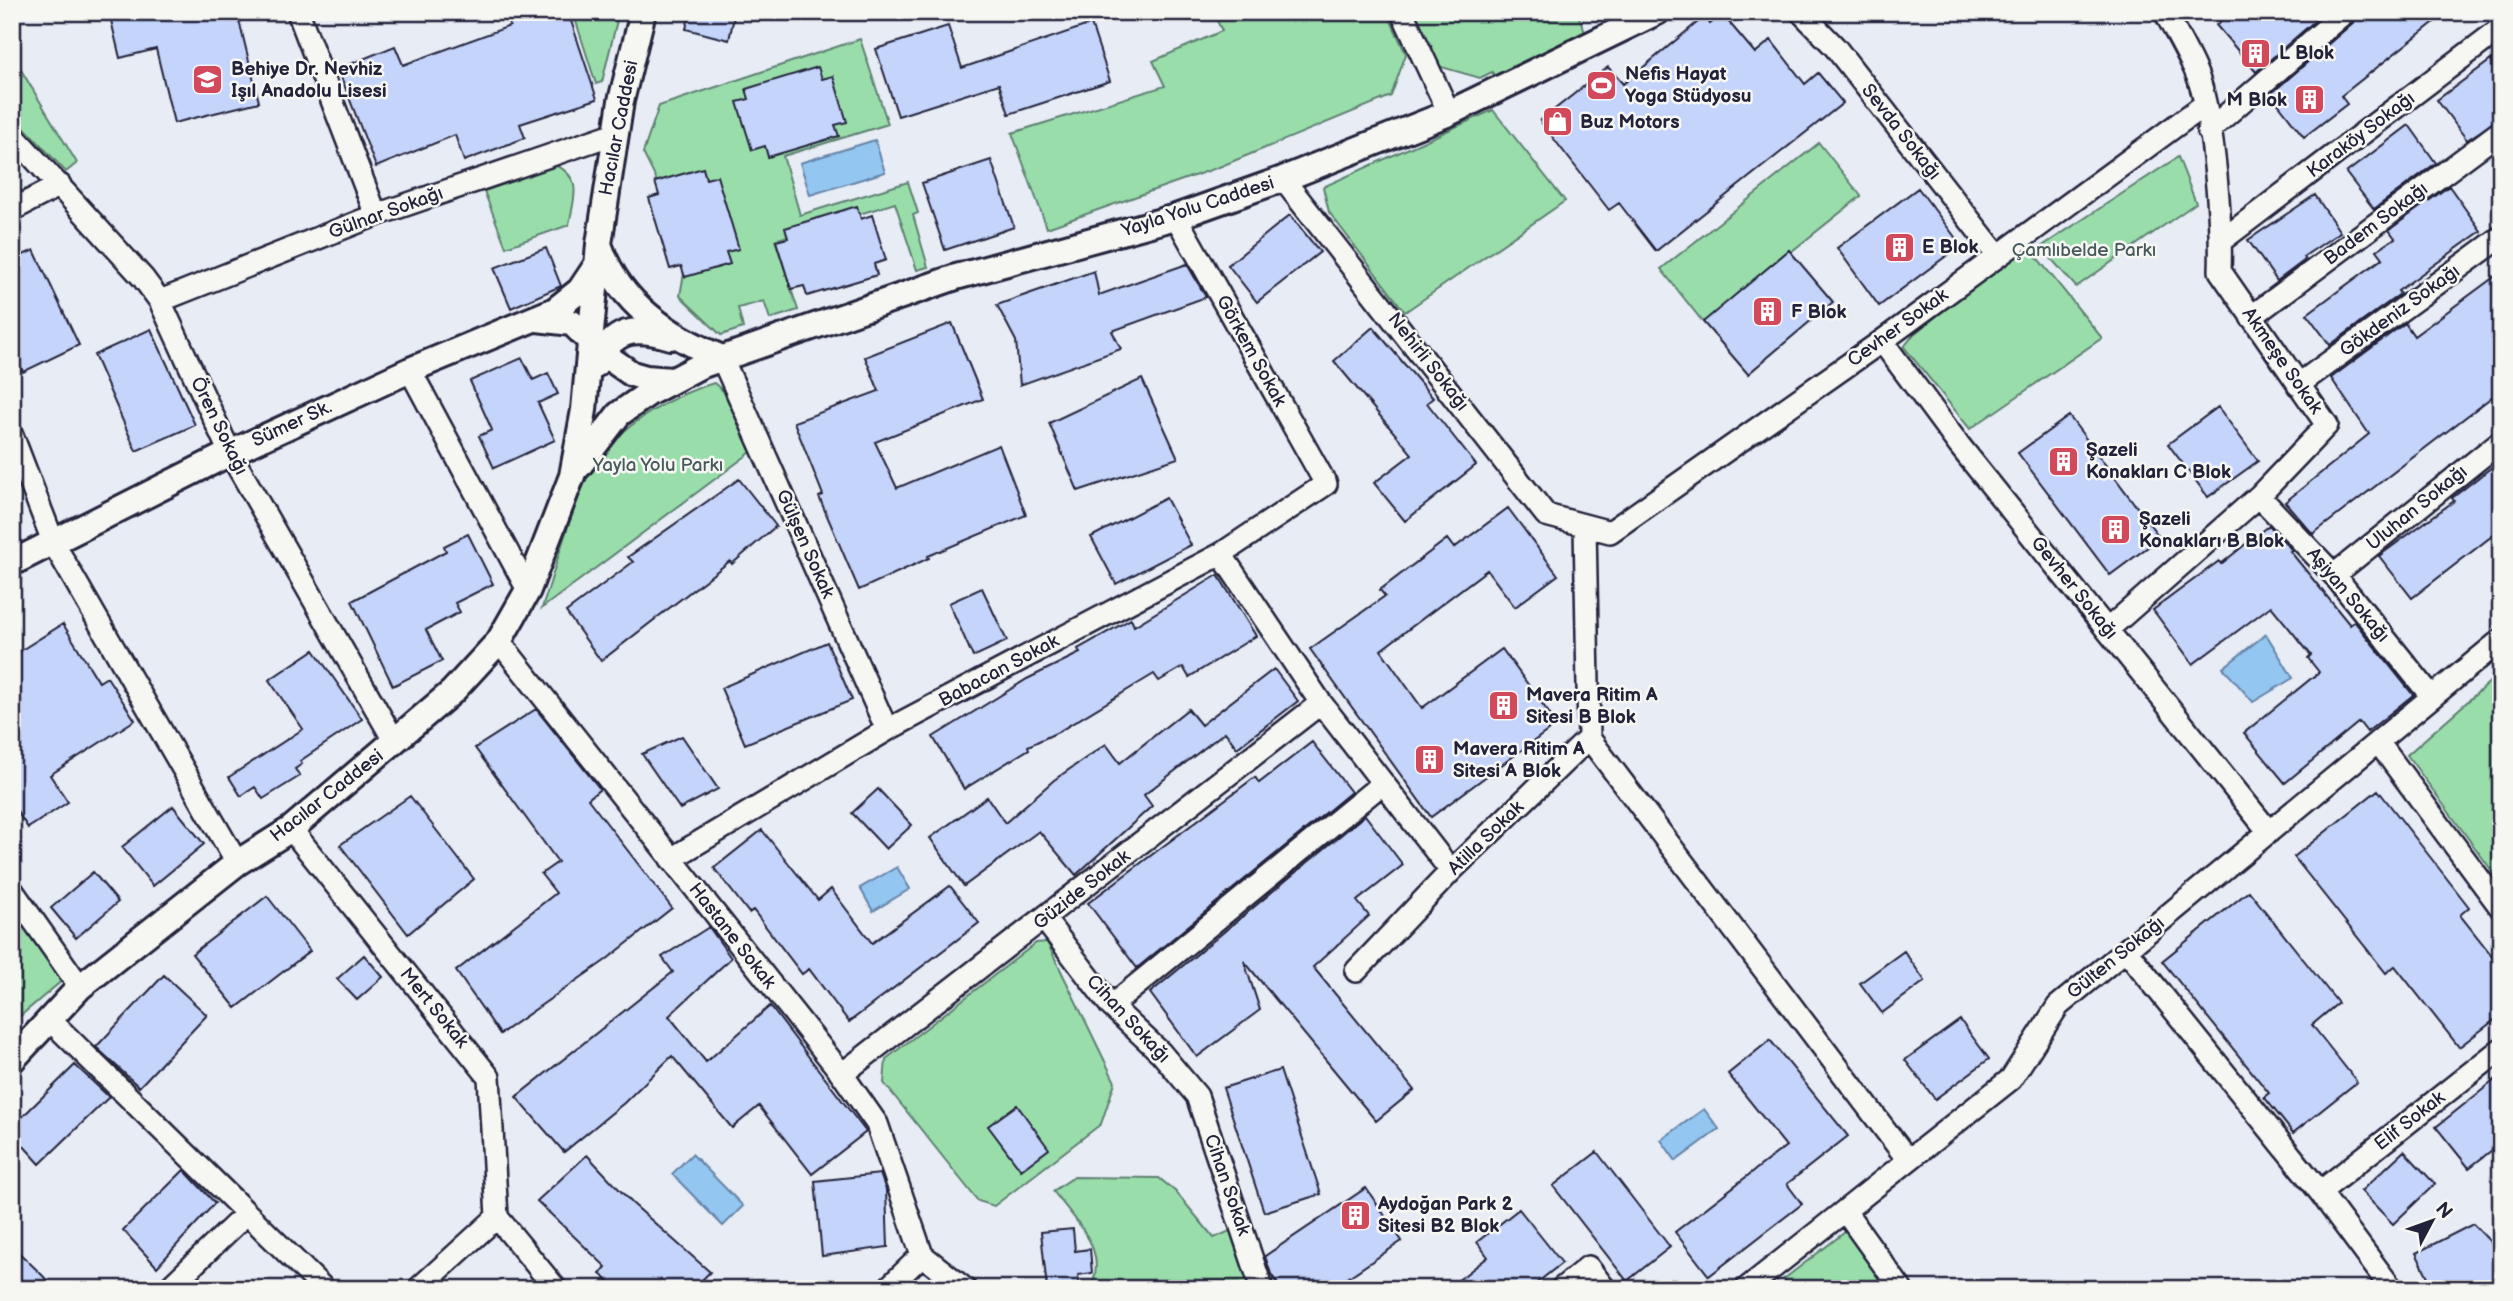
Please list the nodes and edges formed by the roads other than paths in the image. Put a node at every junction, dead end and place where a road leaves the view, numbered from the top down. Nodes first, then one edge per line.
1 (298, 12) edge
2 (643, 12) edge
3 (1402, 12) edge
4 (1657, 12) edge
5 (1801, 12) edge
6 (2165, 12) edge
7 (2345, 12) edge
8 (2501, 28) edge
9 (2204, 105) junction
10 (1449, 113) junction
11 (2208, 131) junction
12 (2501, 131) edge
13 (616, 133) junction
14 (12, 134) edge
15 (1283, 179) junction
16 (60, 185) junction
17 (12, 211) edge
18 (376, 215) junction
19 (1176, 217) junction
20 (2501, 237) edge
21 (2221, 241) junction
22 (598, 254) junction
23 (1997, 256) junction
24 (160, 301) junction
25 (2251, 317) junction
26 (537, 318) junction
27 (679, 339) junction
28 (1882, 341) junction
29 (597, 347) junction
30 (722, 358) junction
31 (410, 370) junction
32 (672, 380) junction
33 (2298, 385) junction
34 (12, 435) edge
35 (2501, 441) edge
36 (230, 453) junction
37 (572, 476) junction
38 (1326, 484) joint
39 (2259, 496) junction
40 (1585, 527) junction
41 (54, 544) junction
42 (1221, 554) junction
43 (12, 564) edge
44 (2334, 575) junction
45 (528, 590) junction
46 (2107, 630) junction
47 (2501, 640) edge
48 (499, 641) junction
49 (2432, 698) junction
50 (1321, 703) junction
51 (887, 730) junction
52 (1588, 738) junction
53 (395, 742) junction
54 (2378, 742) junction
55 (1383, 783) junction
56 (291, 829) junction
57 (2269, 832) junction
58 (671, 859) junction
59 (237, 863) junction
60 (1451, 871) junction
61 (12, 890) edge
62 (2501, 908) edge
63 (1045, 919) junction
64 (2126, 950) junction
65 (1356, 971) dead end
66 (80, 987) junction
67 (1111, 1006) junction
68 (49, 1019) junction
69 (2501, 1049) edge
70 (12, 1060) edge
71 (842, 1074) junction
72 (1187, 1084) joint
73 (1908, 1160) junction
74 (2320, 1192) junction
75 (1845, 1211) junction
76 (245, 1215) junction
77 (496, 1217) junction
78 (922, 1255) junction
79 (168, 1289) edge
80 (324, 1289) edge
81 (418, 1289) edge
82 (556, 1289) edge
83 (887, 1289) edge
84 (965, 1289) edge
85 (1262, 1289) edge
86 (1561, 1289) edge
87 (1605, 1289) edge
88 (1746, 1289) edge
89 (1901, 1289) edge
90 (2392, 1289) edge

1 - 18 street
2 - 13 street, Hacılar Caddesi
3 - 10 street
4 - 10 street, Yayla Yolu Caddesi
5 - 23 street, Sevda Sokağı
6 - 9 street, Akmeşe Sokak
7 - 11 street
8 - 21 street, Karaköy Sokağı
9 - 11 street, Akmeşe Sokak
9 - 23 street, Cevher Sokak
10 - 15 street, Yayla Yolu Caddesi
11 - 21 street, Akmeşe Sokak
12 - 25 street, Badem Sokağı
13 - 18 street, Gülnar Sokağı
13 - 22 street, Hacılar Caddesi
14 - 16 street, Ören Sokağı
15 - 19 street, Yayla Yolu Caddesi
15 - 40 street, Nehirli Sokağı
16 - 17 street
16 - 24 street, Ören Sokağı
18 - 24 street, Gülnar Sokağı
19 - 30 street, Yayla Yolu Caddesi
19 - 38 street, Görkem Sokak
20 - 33 street, Gökdeniz Sokağı
21 - 25 street, Akmeşe Sokak
22 - 26 street, Sümer Sk.
22 - 27 street
22 - 29 street, Hacılar Caddesi
23 - 28 street, Cevher Sokak
24 - 36 street, Ören Sokağı
25 - 33 street, Akmeşe Sokak
26 - 29 street
26 - 31 street, Sümer Sk.
27 - 29 street
27 - 30 street
28 - 40 street, Cevher Sokak
28 - 46 street, Gevher Sokağı
29 - 32 street
29 - 37 street, Hacılar Caddesi
30 - 32 street, Yayla Yolu Caddesi
30 - 51 street, Gülşen Sokak
31 - 36 street, Sümer Sk.
31 - 45 street
32 - 37 street, Yayla Yolu Caddesi
33 - 39 street, Akmeşe Sokak
34 - 41 street
35 - 44 street, Uluhan Sokağı
36 - 41 street, Sümer Sk.
36 - 53 street, Ören Sokağı
37 - 45 street, Hacılar Caddesi
38 - 42 street, Babacan Sokak
39 - 44 street, Aşiyan Sokağı
39 - 46 street, Akmeşe Sokak
40 - 52 street
41 - 43 street, Sümer Sk.
41 - 59 street
42 - 50 street
42 - 51 street, Babacan Sokak
44 - 49 street, Aşiyan Sokağı
45 - 48 street, Hacılar Caddesi
46 - 57 street, Gevher Sokağı
47 - 49 street, Gülten Sokağı
48 - 53 street, Hacılar Caddesi
48 - 58 street, Hastane Sokak
49 - 54 street, Gülten Sokağı
50 - 55 street
50 - 63 street, Güzide Sokak
51 - 58 street, Babacan Sokak
52 - 60 street, Atilla Sokak
52 - 73 street
53 - 56 street, Hacılar Caddesi
54 - 57 street, Gülten Sokağı
54 - 62 street
55 - 60 street
55 - 67 street
56 - 59 street, Hacılar Caddesi
56 - 77 street, Mert Sokak
57 - 64 street, Gülten Sokağı
58 - 71 street, Hastane Sokak
59 - 66 street, Hacılar Caddesi
60 - 65 street, Atilla Sokak
61 - 66 street
63 - 67 street, Cihan Sokağı
63 - 71 street, Güzide Sokak
64 - 73 street, Gülten Sokağı
64 - 74 street
66 - 68 street, Hacılar Caddesi
67 - 72 street, Cihan Sokağı
68 - 70 street, Hacılar Caddesi
68 - 76 street
69 - 74 street, Elif Sokak
71 - 78 street, Hastane Sokak
72 - 85 street, Cihan Sokak
73 - 75 street, Gülten Sokağı
74 - 90 street
75 - 88 street, Gülten Sokağı
75 - 89 street
76 - 79 street
76 - 80 street
77 - 81 street
77 - 82 street
78 - 83 street
78 - 84 street
86 - 87 street

